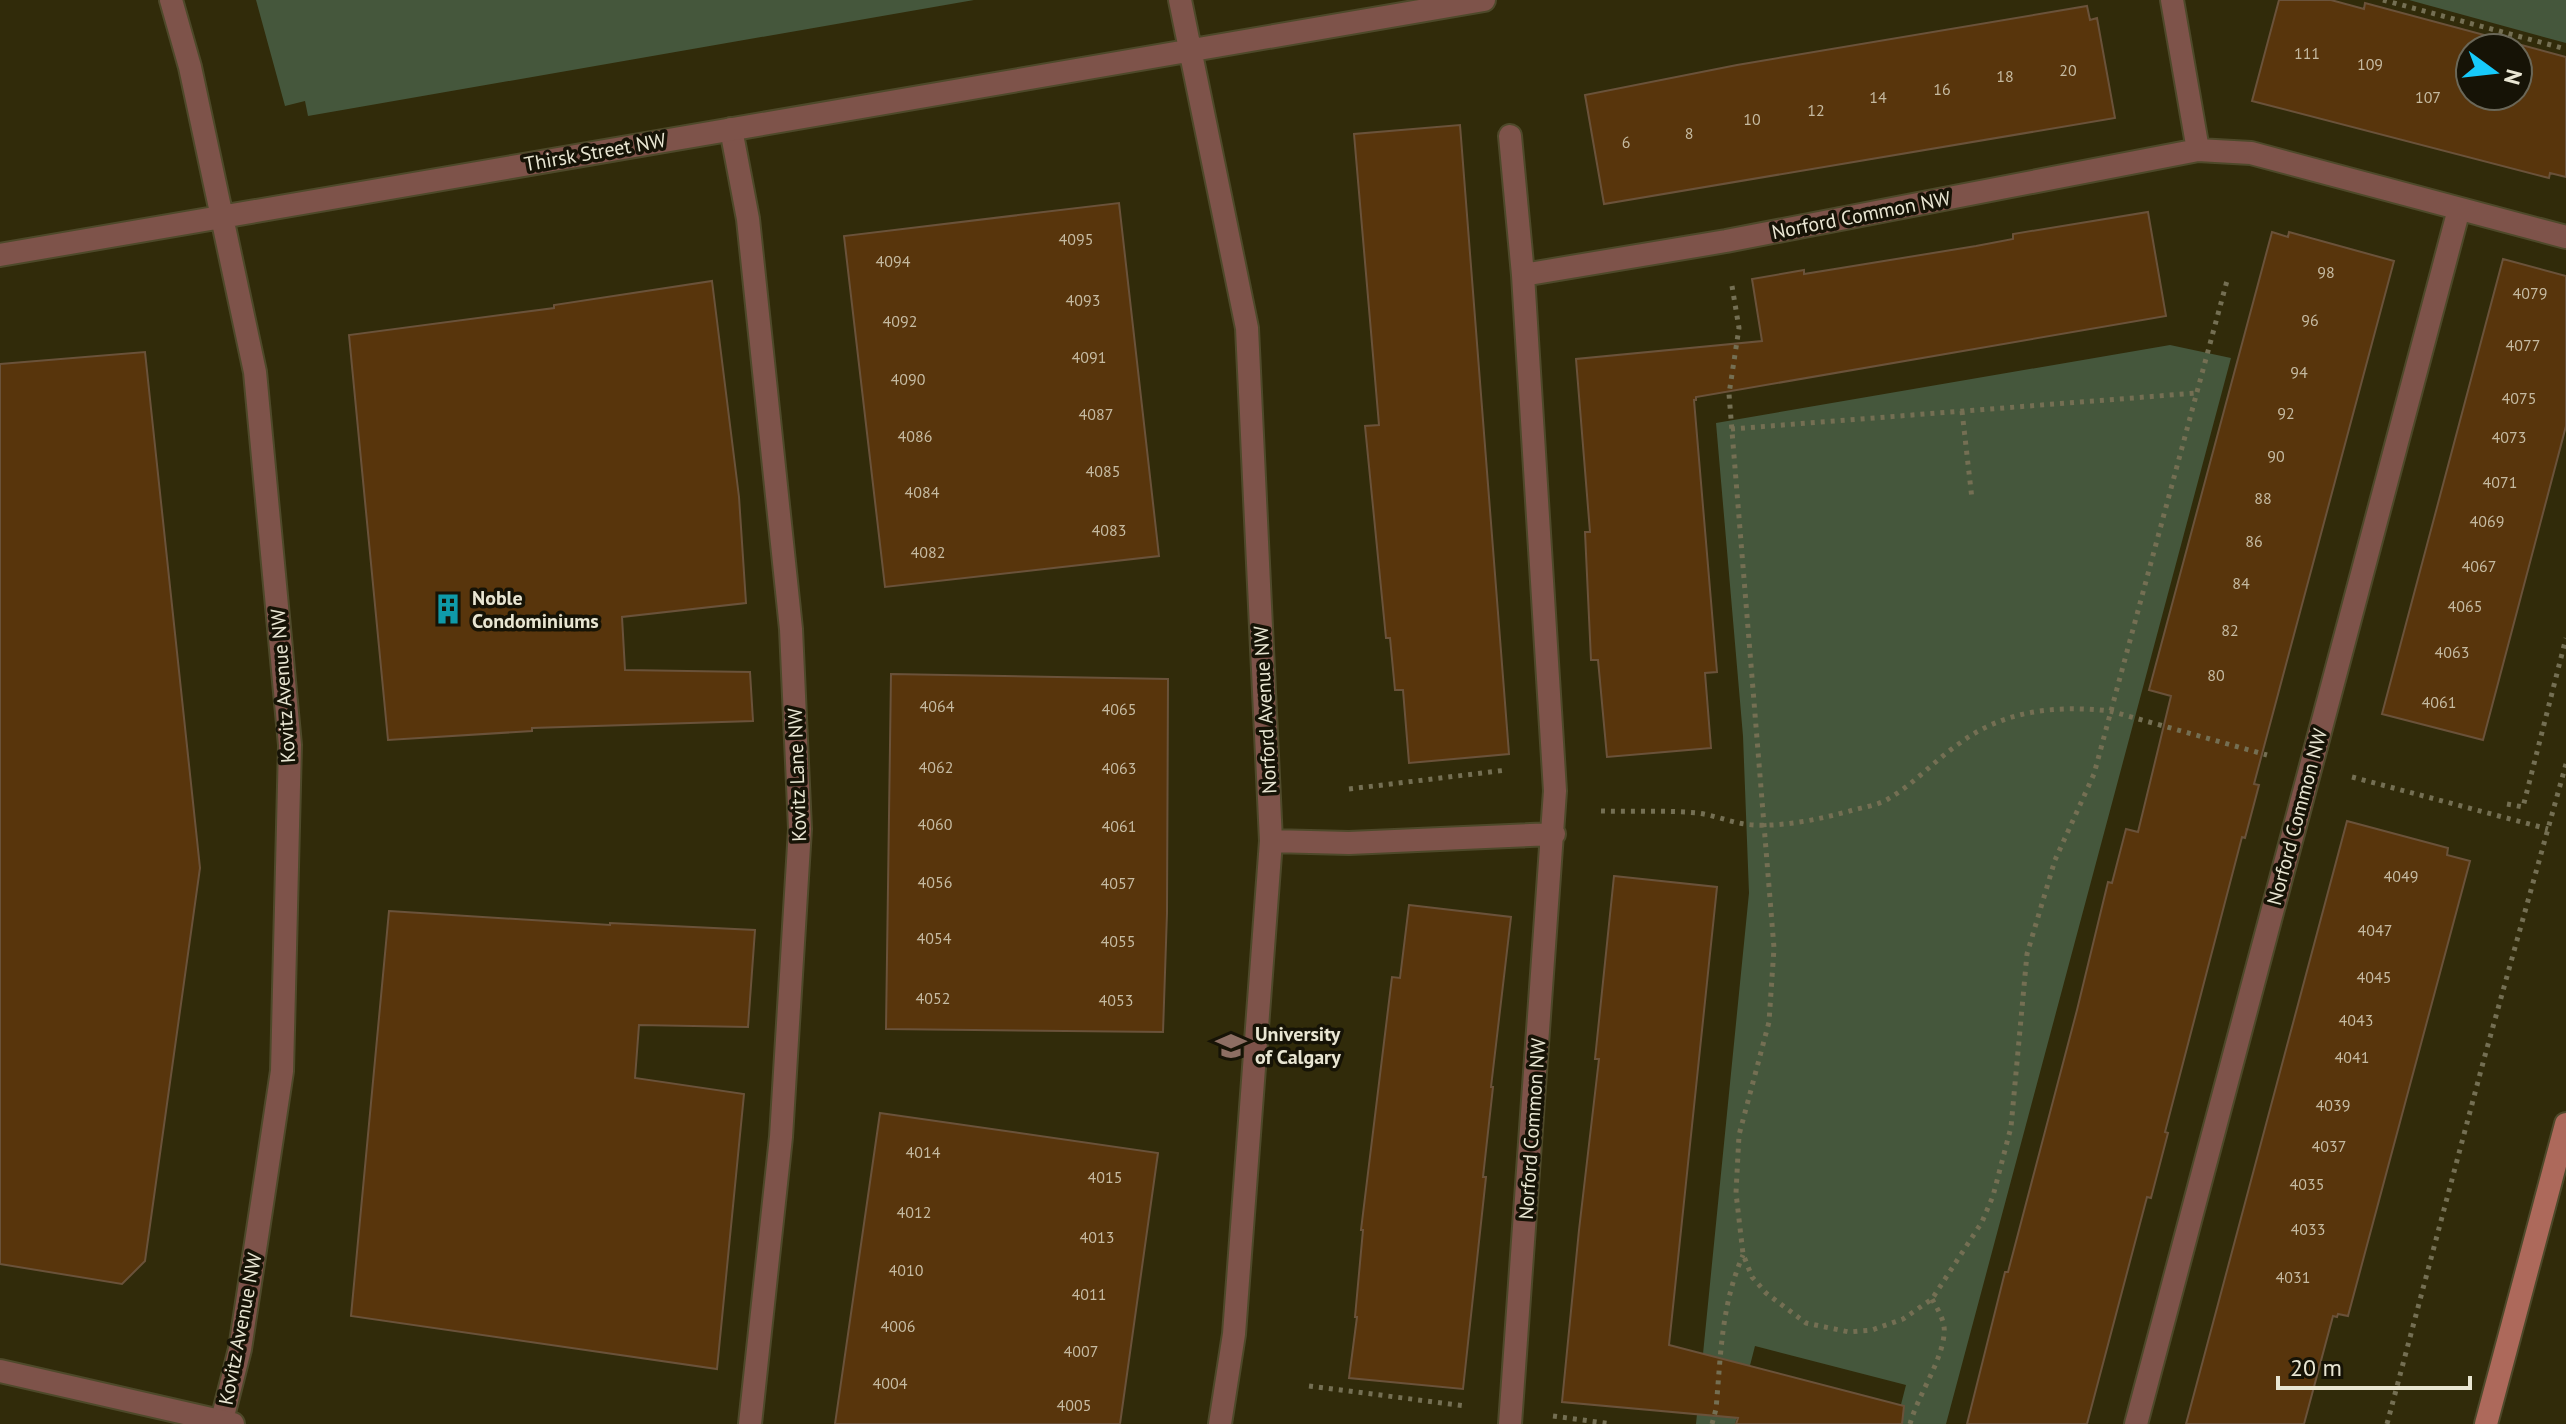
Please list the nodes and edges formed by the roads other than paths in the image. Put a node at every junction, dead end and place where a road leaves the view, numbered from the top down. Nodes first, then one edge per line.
1 (171, 0) edge
2 (1180, 0) edge
3 (1484, 0) edge
4 (2172, 0) edge
5 (1190, 49) junction
6 (731, 129) junction
7 (1510, 136) dead end
8 (2198, 150) junction
9 (2459, 209) junction
10 (220, 217) junction
11 (2566, 237) edge
12 (0, 255) edge
13 (1523, 275) junction
14 (1554, 834) junction
15 (1271, 841) junction
16 (2566, 1124) edge
17 (0, 1371) edge
18 (225, 1423) edge
19 (750, 1424) edge
20 (1220, 1424) edge
21 (1510, 1424) edge
22 (2136, 1424) edge
23 (2486, 1424) edge

1 - 10 street, Kovitz Avenue NW
2 - 5 street, Norford Avenue NW
3 - 5 street, Thirsk Street NW
4 - 8 street
5 - 6 street, Thirsk Street NW
5 - 15 street, Norford Avenue NW
6 - 10 street, Thirsk Street NW
6 - 19 street, Kovitz Lane NW
7 - 13 street, Norford Common NW
8 - 9 street, Norford Common NW
8 - 13 street, Norford Common NW
9 - 11 street, Norford Common NW
9 - 22 street, Norford Common NW
10 - 12 street, Thirsk Street NW
10 - 18 street, Kovitz Avenue NW
13 - 14 street, Norford Common NW
14 - 15 street
14 - 21 street, Norford Common NW
15 - 20 street, Norford Avenue NW
16 - 23 main road
17 - 18 street

